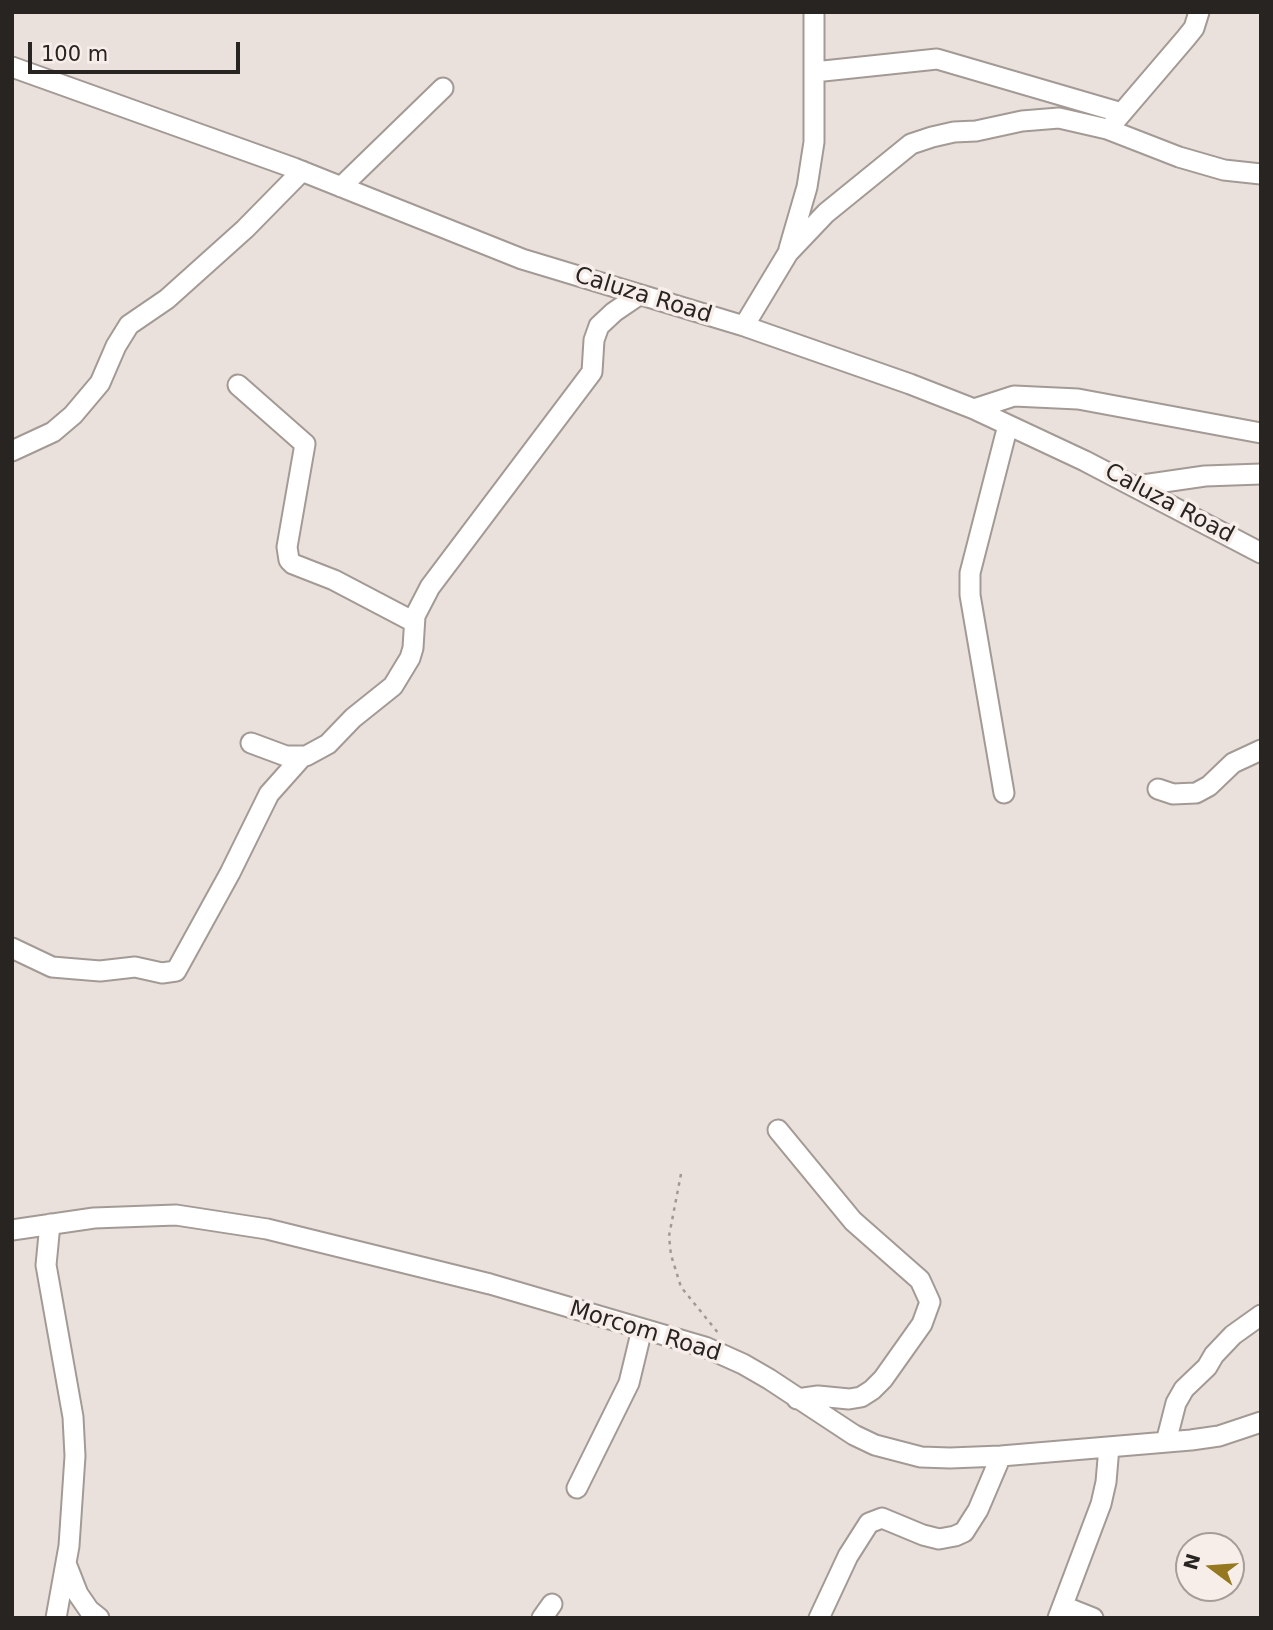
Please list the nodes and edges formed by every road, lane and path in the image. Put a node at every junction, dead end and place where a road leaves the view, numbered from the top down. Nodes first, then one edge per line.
1 (814, 12) edge
2 (1199, 12) edge
3 (12, 67) edge
4 (814, 72) junction
5 (443, 88) dead end
6 (1122, 113) junction
7 (1107, 129) junction
8 (302, 171) junction
9 (1261, 174) edge
10 (341, 187) junction
11 (788, 253) junction
12 (639, 295) junction
13 (744, 326) junction
14 (238, 385) dead end
15 (974, 409) junction
16 (1008, 425) junction
17 (1261, 433) edge
18 (12, 451) edge
19 (1261, 474) edge
20 (1136, 486) junction
21 (1261, 553) edge
22 (414, 622) junction
23 (251, 743) dead end
24 (1261, 750) edge
25 (302, 757) junction
26 (1158, 789) dead end
27 (1004, 793) dead end
28 (12, 948) edge
29 (778, 1130) dead end
30 (681, 1174) dead end
31 (51, 1224) junction
32 (12, 1230) edge
33 (1261, 1315) edge
34 (642, 1329) junction
35 (720, 1335) dead end
36 (797, 1399) junction
37 (1261, 1422) edge
38 (1166, 1442) junction
39 (1109, 1447) junction
40 (1001, 1456) junction
41 (577, 1488) dead end
42 (66, 1565) junction
43 (1060, 1612) edge
44 (56, 1618) edge
45 (99, 1618) edge
46 (820, 1618) edge
47 (1093, 1618) edge

1 - 4 street
2 - 6 street
3 - 8 street, Caluza Road
4 - 6 street
4 - 11 street
5 - 10 street
6 - 7 street
7 - 9 street
7 - 11 street
8 - 10 street, Caluza Road
8 - 18 street
10 - 12 street, Caluza Road
11 - 13 street
12 - 13 street, Caluza Road
12 - 22 street
13 - 15 street, Caluza Road
14 - 22 street
15 - 16 street, Caluza Road
15 - 17 street
16 - 20 street, Caluza Road
16 - 27 street
19 - 20 street
20 - 21 street, Caluza Road
22 - 25 street
23 - 25 street
24 - 26 street
25 - 28 street
29 - 36 street
30 - 35 path
31 - 32 street, Morcom Road
31 - 34 street, Morcom Road
31 - 42 street
33 - 38 street
34 - 36 street, Morcom Road
34 - 41 street
36 - 40 street, Morcom Road
37 - 38 street, Morcom Road
38 - 39 street, Morcom Road
39 - 40 street, Morcom Road
39 - 43 street
40 - 46 street
42 - 44 street
42 - 45 street
43 - 47 street

